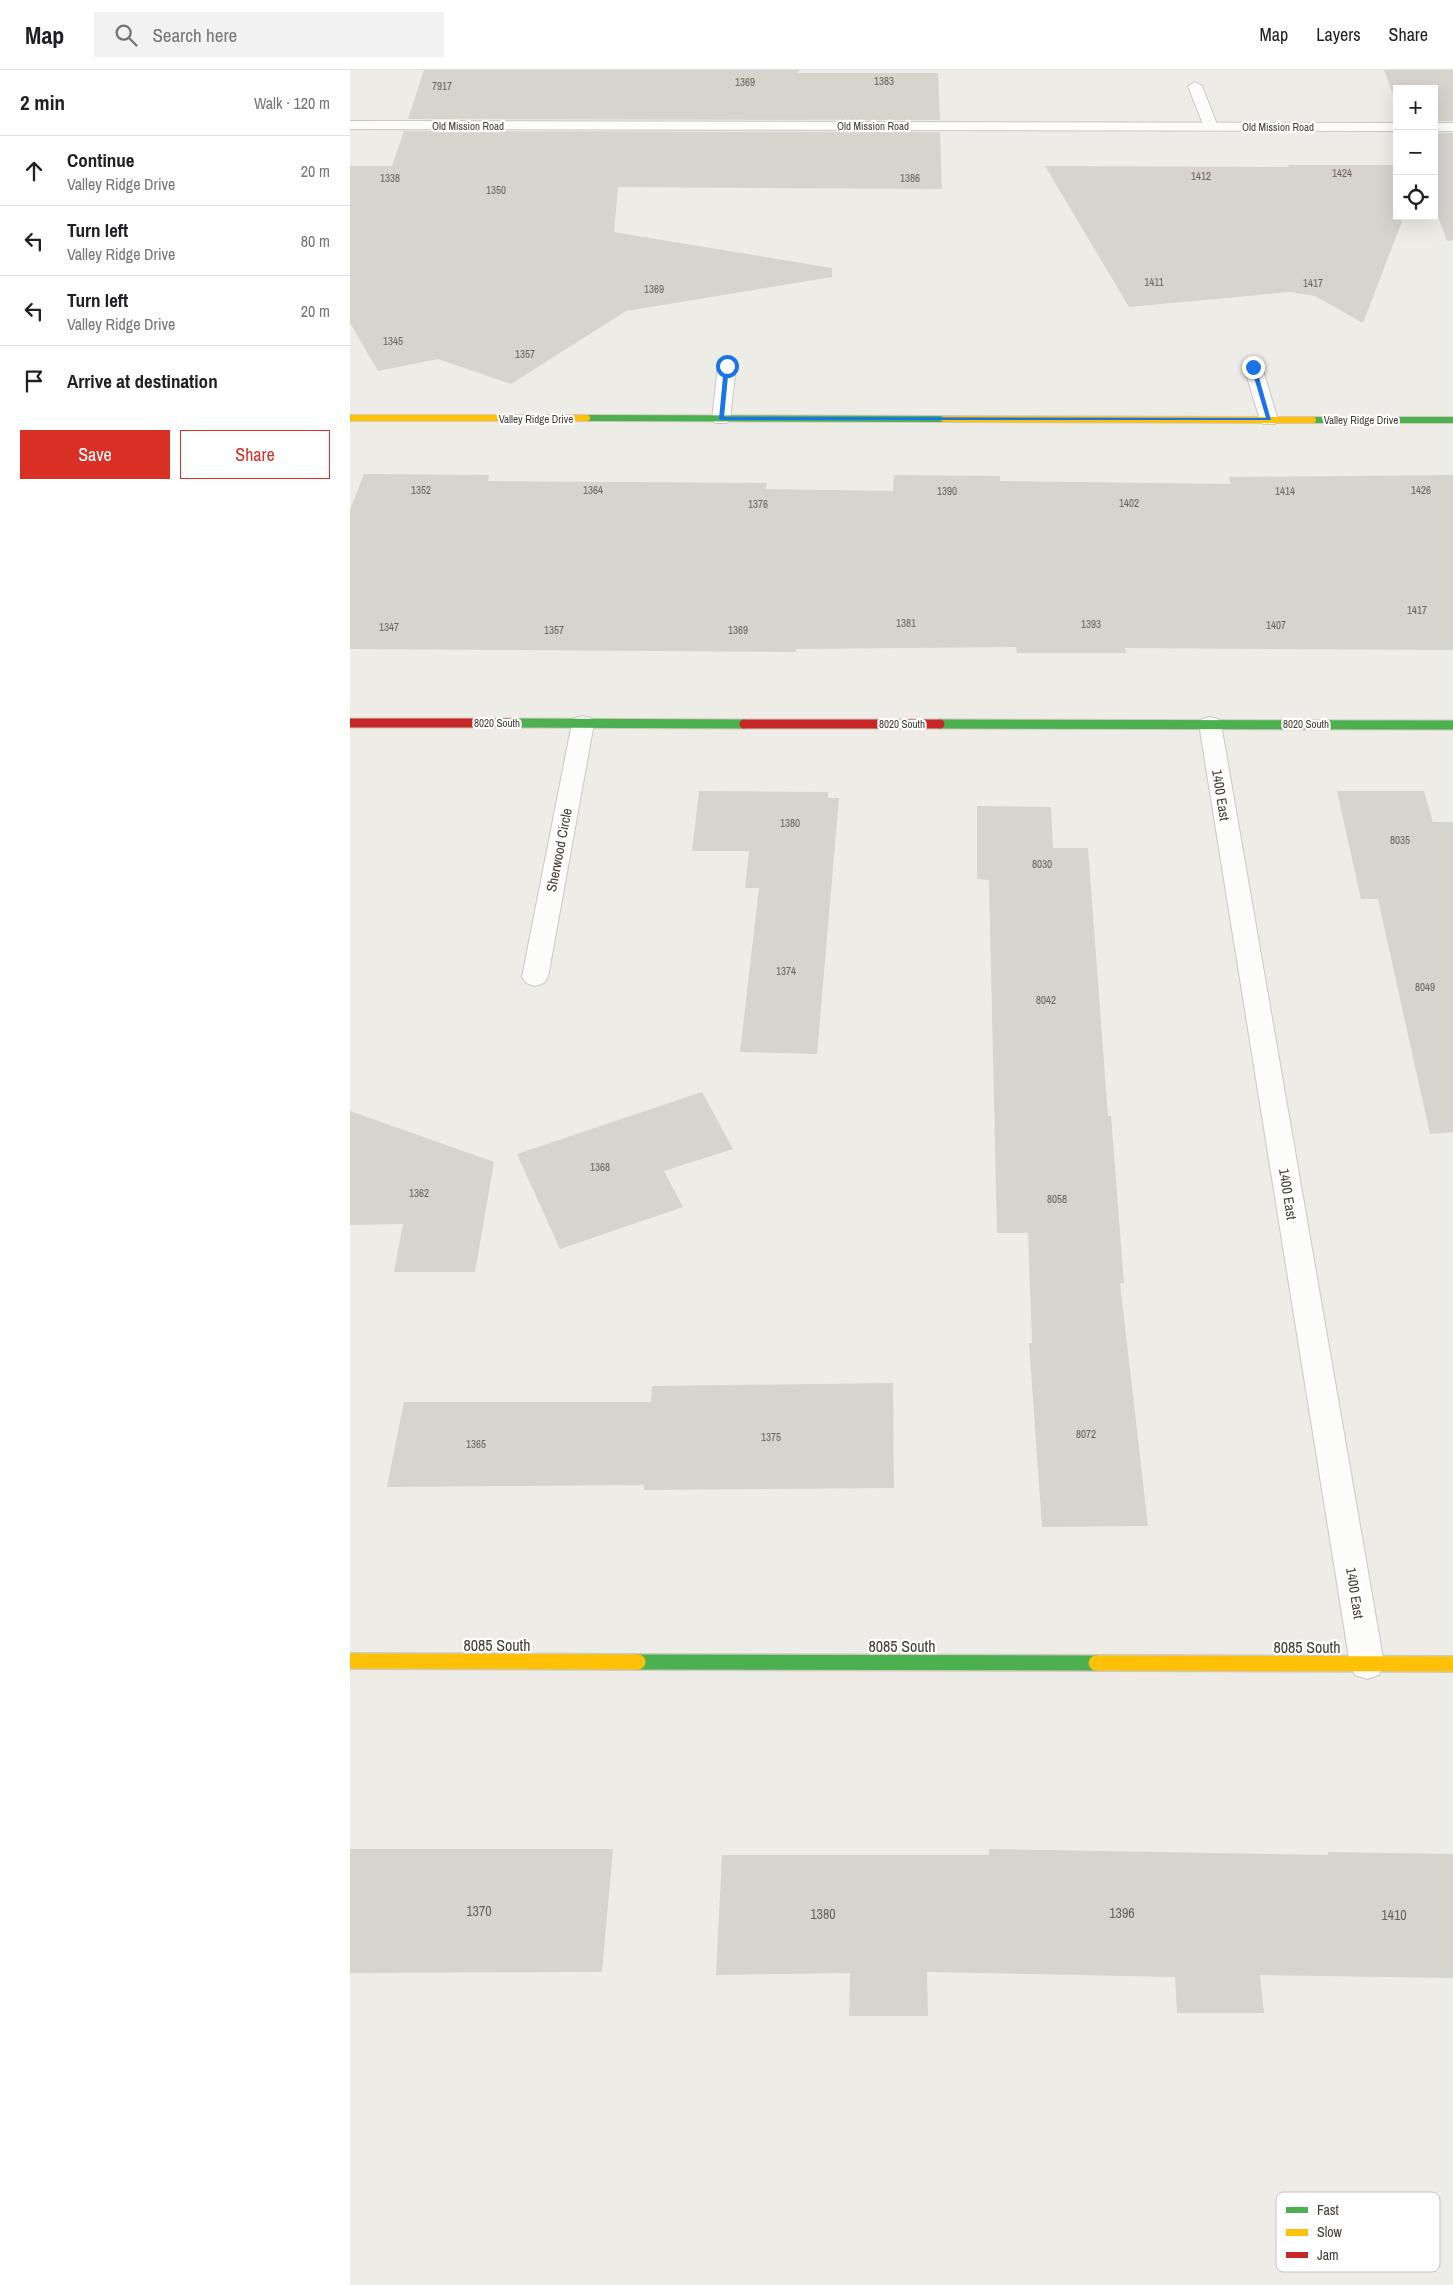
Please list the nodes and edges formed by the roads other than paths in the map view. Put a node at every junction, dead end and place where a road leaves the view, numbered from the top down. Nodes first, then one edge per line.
1 (1195, 86) dead end
2 (350, 126) edge
3 (1211, 127) junction
4 (1393, 127) edge
5 (1438, 127) edge
6 (1453, 127) edge
7 (727, 366) dead end
8 (1253, 367) dead end
9 (350, 418) edge
10 (721, 419) junction
11 (1269, 420) junction
12 (1453, 420) edge
13 (350, 723) edge
14 (583, 723) junction
15 (1210, 724) junction
16 (1453, 724) edge
17 (535, 977) dead end
18 (350, 1661) edge
19 (1366, 1664) junction
20 (1453, 1664) edge

1 - 3 street
2 - 3 street, Old Mission Road
3 - 4 street, Old Mission Road
5 - 6 street
7 - 10 street
8 - 11 street
9 - 10 street, Valley Ridge Drive
10 - 11 street, Valley Ridge Drive
11 - 12 street, Valley Ridge Drive
13 - 14 street, 8020 South
14 - 15 street, 8020 South
14 - 17 street, Sherwood Circle
15 - 16 street, 8020 South
15 - 19 street, 1400 East
18 - 19 street, 8085 South
19 - 20 street, 8085 South

